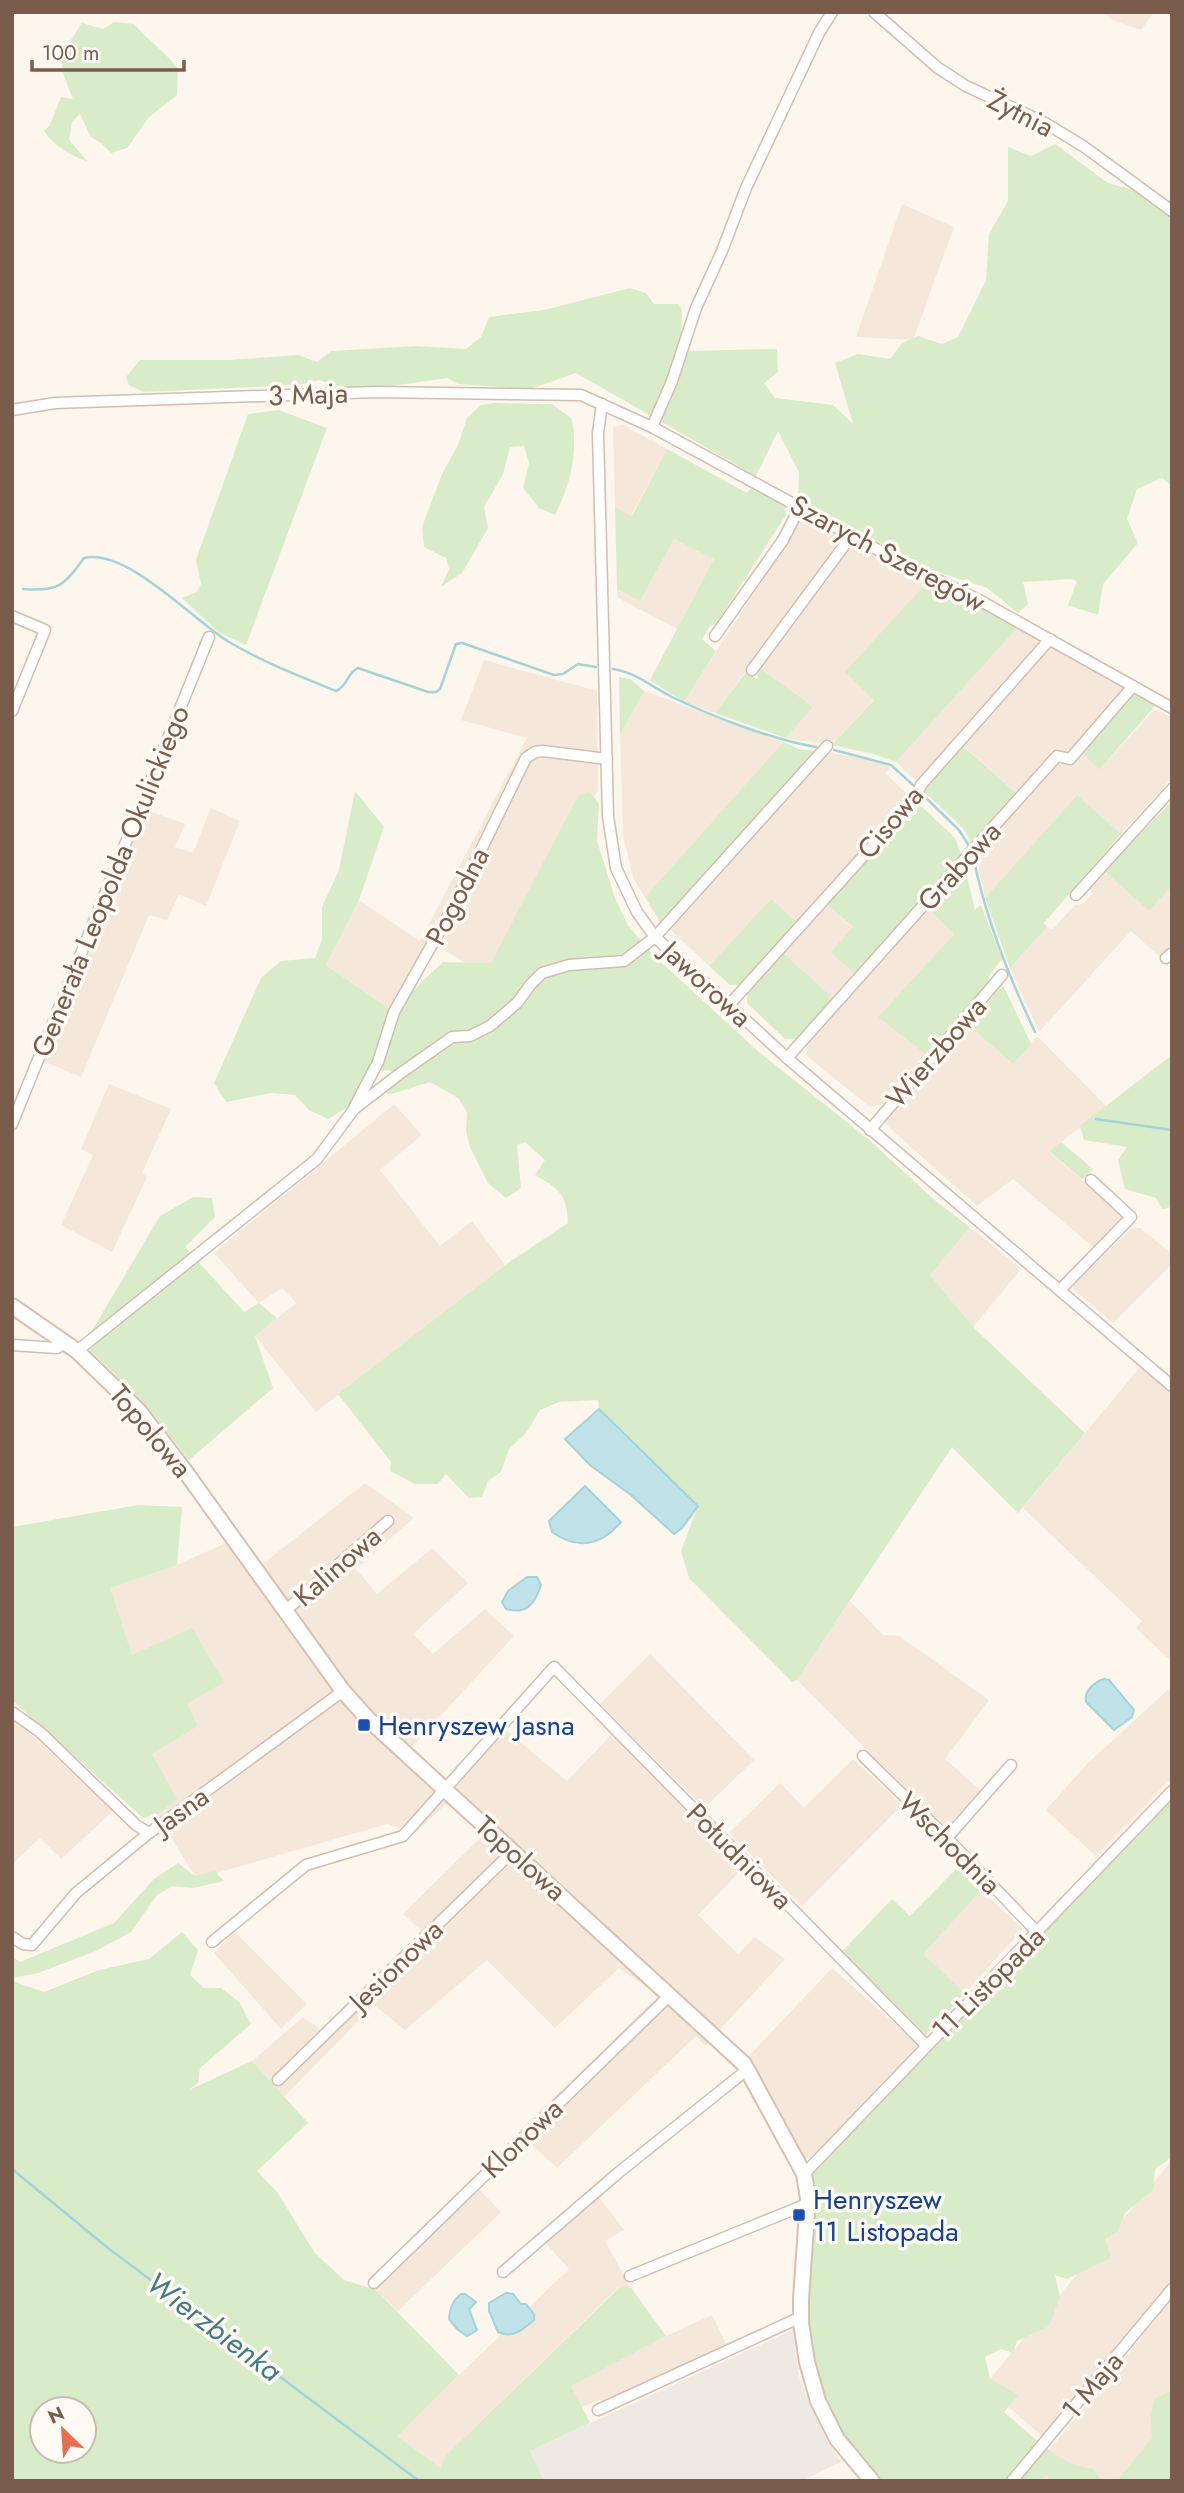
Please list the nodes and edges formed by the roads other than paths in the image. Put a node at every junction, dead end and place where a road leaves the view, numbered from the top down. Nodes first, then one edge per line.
1 (832, 12) edge
2 (874, 12) edge
3 (1172, 211) edge
4 (602, 404) junction
5 (12, 410) edge
6 (652, 427) junction
7 (800, 507) junction
8 (852, 535) junction
9 (12, 616) edge
10 (715, 636) dead end
11 (209, 638) dead end
12 (1050, 639) junction
13 (752, 670) dead end
14 (1133, 686) junction
15 (1172, 708) edge
16 (12, 711) edge
17 (827, 746) dead end
18 (607, 759) junction
19 (1172, 789) edge
20 (1076, 895) dead end
21 (655, 937) junction
22 (1002, 975) dead end
23 (729, 1005) junction
24 (787, 1058) junction
25 (354, 1109) junction
26 (12, 1124) edge
27 (870, 1130) junction
28 (1091, 1180) dead end
29 (1060, 1290) junction
30 (12, 1306) edge
31 (12, 1345) edge
32 (72, 1347) junction
33 (1172, 1386) edge
34 (388, 1521) dead end
35 (285, 1611) junction
36 (343, 1691) junction
37 (12, 1712) edge
38 (863, 1756) dead end
39 (1011, 1765) dead end
40 (446, 1790) junction
41 (1172, 1791) edge
42 (149, 1833) junction
43 (947, 1838) junction
44 (513, 1850) junction
45 (1036, 1931) junction
46 (12, 1937) edge
47 (212, 1942) dead end
48 (670, 1995) junction
49 (926, 2045) junction
50 (748, 2069) junction
51 (278, 2080) dead end
52 (804, 2174) junction
53 (807, 2204) junction
54 (503, 2272) dead end
55 (630, 2276) dead end
56 (374, 2283) dead end
57 (1172, 2289) edge
58 (801, 2317) junction
59 (598, 2410) dead end
60 (872, 2481) edge
61 (1012, 2481) edge

1 - 6 street
2 - 3 street, Żytnia
4 - 5 street, 3 Maja
4 - 6 street, Szarych Szeregów
4 - 18 street, Jaworowa
6 - 7 street, Szarych Szeregów
7 - 8 street, Szarych Szeregów
7 - 10 street
8 - 12 street, Szarych Szeregów
8 - 13 street
9 - 16 street
11 - 26 street, Generała Leopolda Okulickiego
12 - 14 street, Szarych Szeregów
12 - 23 street, Cisowa
14 - 15 street, Szarych Szeregów
14 - 24 street, Grabowa
17 - 21 street
18 - 21 street, Jaworowa
18 - 25 street, Pogodna
19 - 20 street
21 - 23 street, Jaworowa
21 - 25 street
22 - 27 street, Wierzbowa
23 - 24 street, Jaworowa
24 - 27 street, Jaworowa
25 - 32 street
27 - 29 street, Jaworowa
28 - 29 street
29 - 33 street, Jaworowa
30 - 32 street, Topolowa
31 - 32 street
32 - 35 street, Topolowa
34 - 35 street, Kalinowa
35 - 36 street, Topolowa
36 - 40 street, Topolowa
36 - 42 street, Jasna
37 - 42 street
38 - 43 street, Wschodnia
39 - 43 street
40 - 44 street, Topolowa
40 - 47 street
40 - 49 street, Południowa
41 - 45 street, 11 Listopada
42 - 46 street, Jasna
43 - 45 street, Wschodnia
44 - 48 street, Topolowa
44 - 51 street, Jesionowa
45 - 49 street, 11 Listopada
48 - 50 street, Topolowa
48 - 56 street, Klonowa
49 - 52 street, 11 Listopada
50 - 52 street, Topolowa
50 - 54 street
52 - 53 street, Topolowa
53 - 55 street
53 - 58 street, Topolowa
57 - 61 street, 1 Maja
58 - 59 street
58 - 60 street, Topolowa

